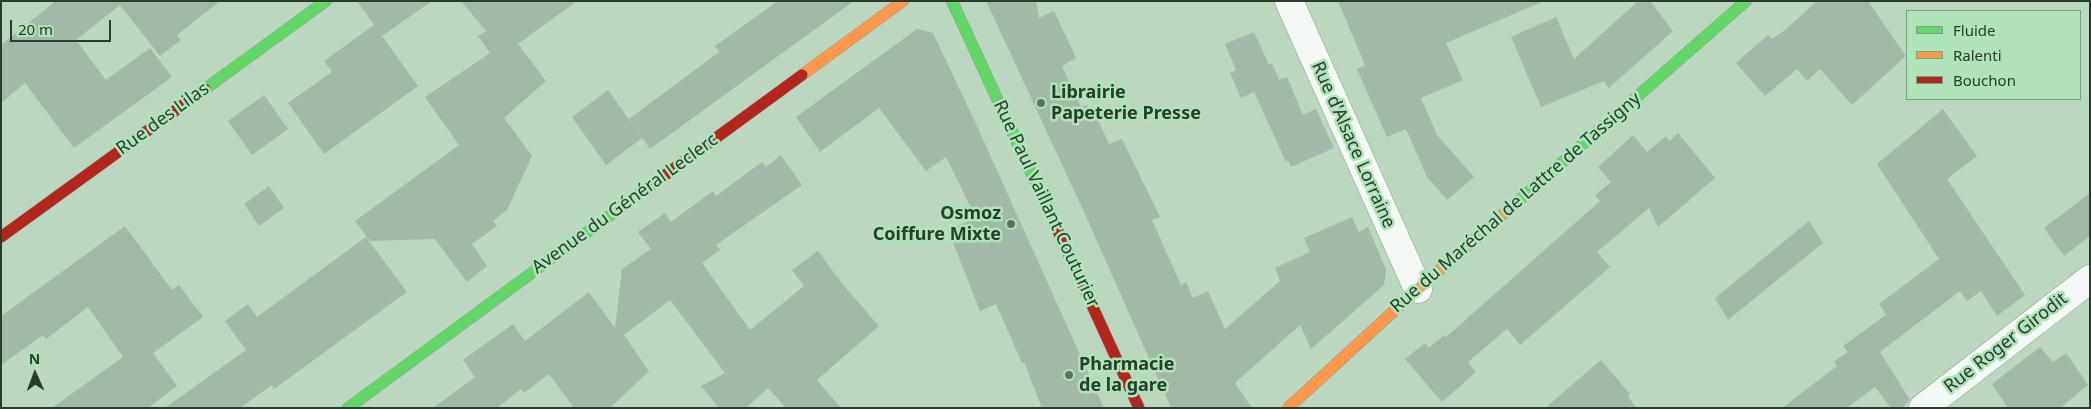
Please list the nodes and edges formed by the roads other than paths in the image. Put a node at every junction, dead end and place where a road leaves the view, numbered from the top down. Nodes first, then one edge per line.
1 (326, 1) edge
2 (903, 1) edge
3 (952, 1) edge
4 (1289, 1) edge
5 (1746, 1) edge
6 (1, 237) edge
7 (2090, 279) edge
8 (1418, 289) junction
9 (348, 408) edge
10 (1139, 408) edge
11 (1288, 408) edge
12 (1923, 408) edge

1 - 6 street, Rue des Lilas
2 - 9 street, Avenue du Général Leclerc
3 - 10 street, Rue Paul Vaillant Couturier
4 - 8 street, Rue d'Alsace Lorraine
5 - 8 street, Rue du Maréchal de Lattre de Tassigny
7 - 12 street, Rue Roger Girodit
8 - 11 street, Rue du Maréchal de Lattre de Tassigny

